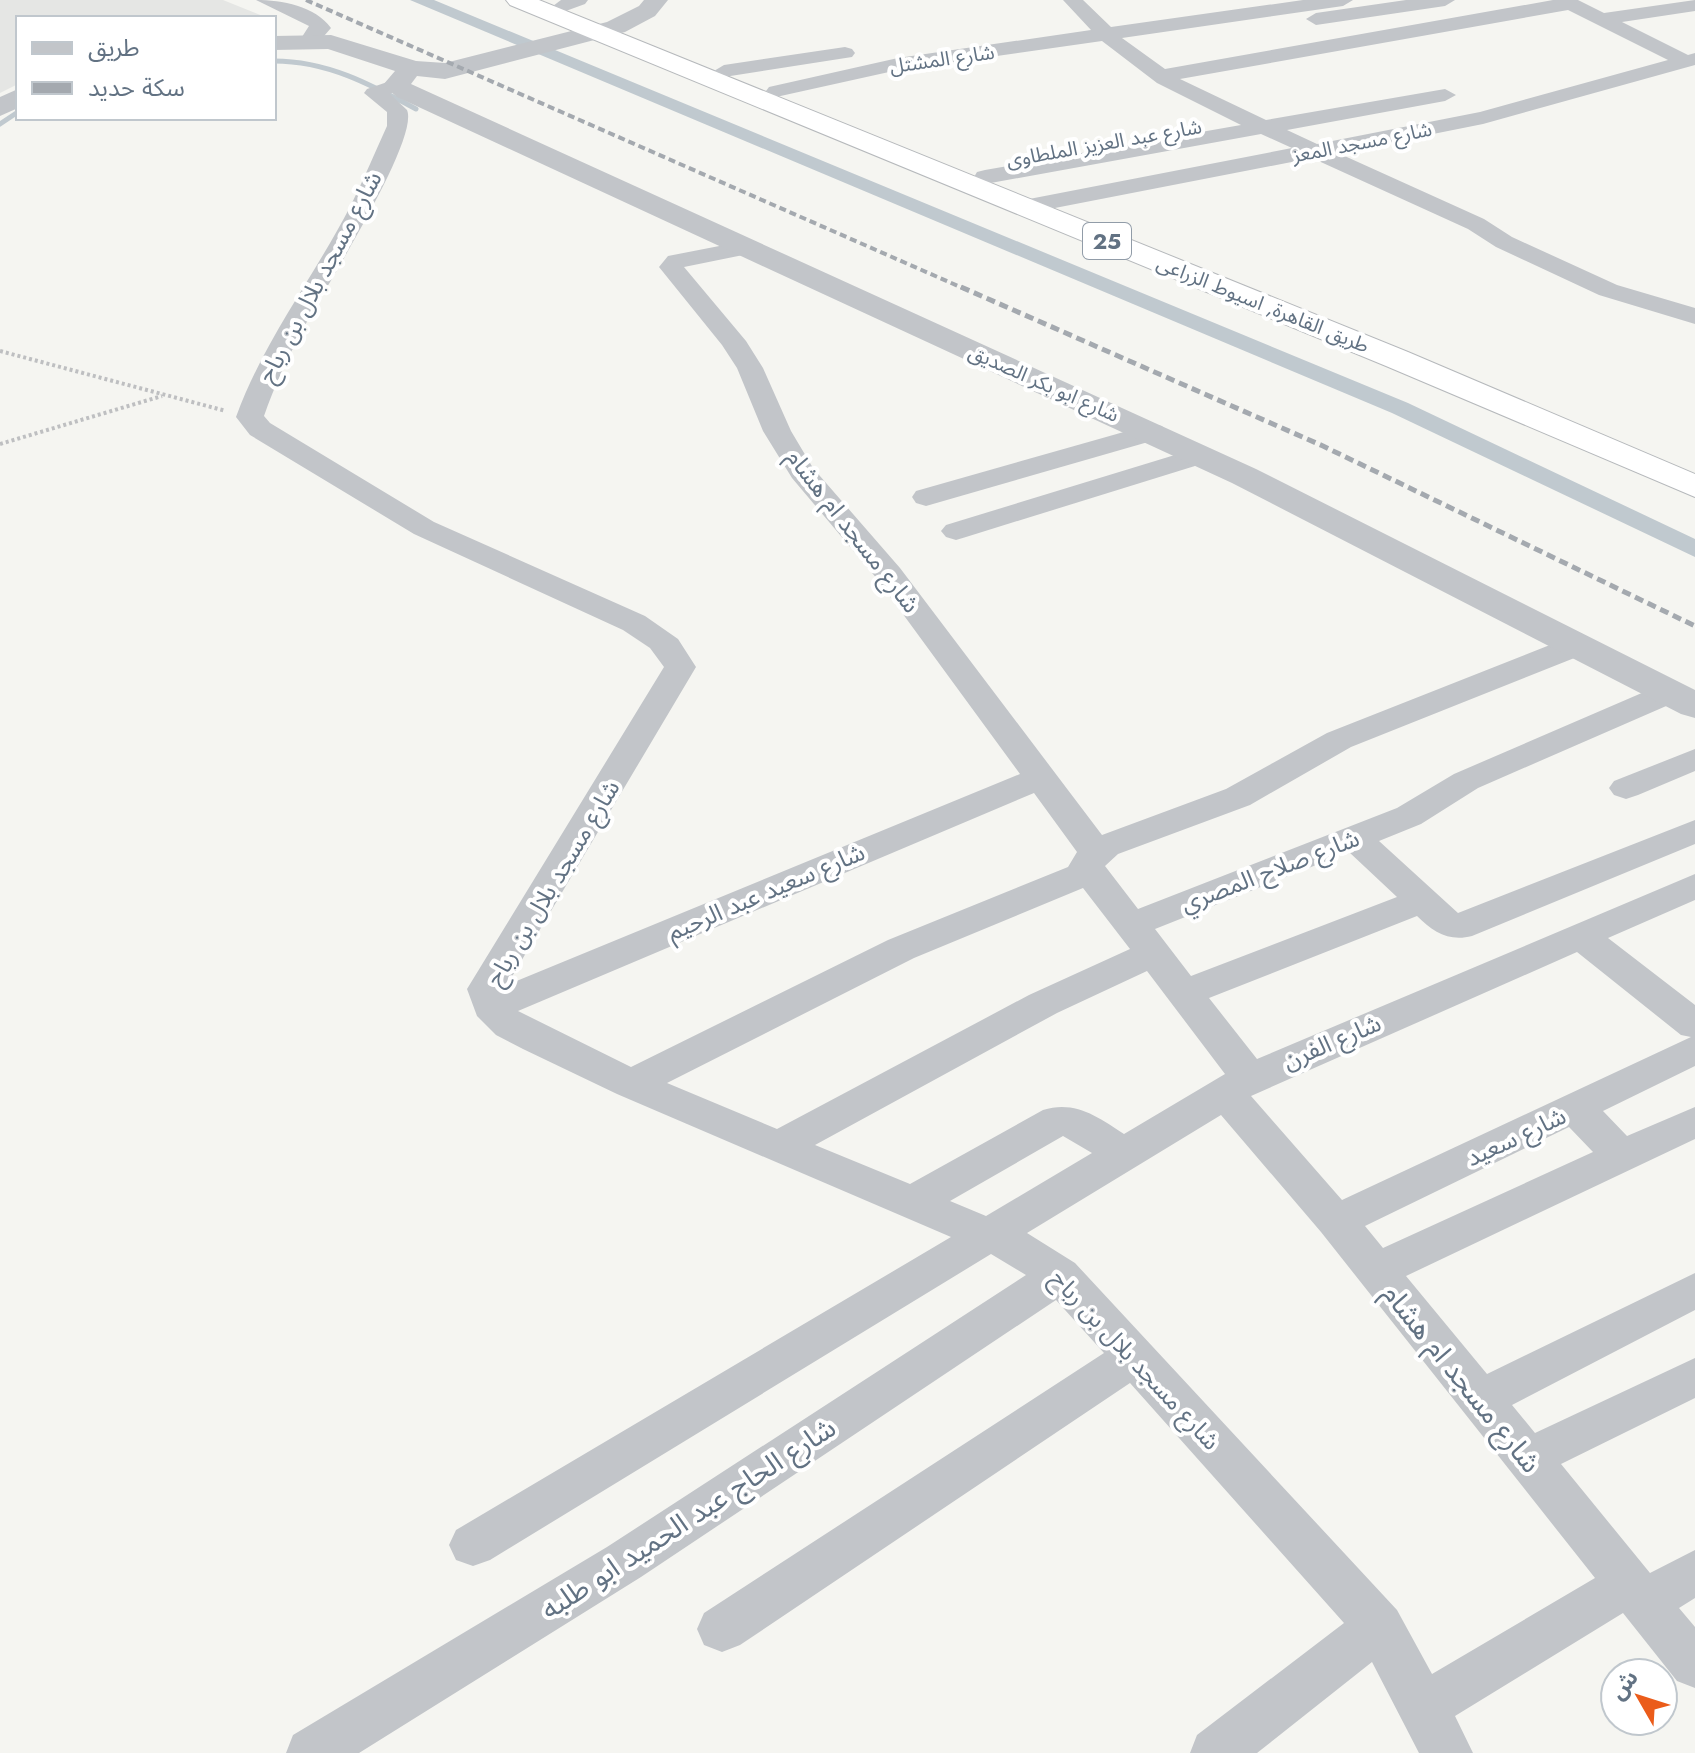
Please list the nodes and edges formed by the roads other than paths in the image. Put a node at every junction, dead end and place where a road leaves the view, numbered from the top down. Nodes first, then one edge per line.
1 (266, 0) edge
2 (518, 0) edge
3 (654, 0) edge
4 (1073, 0) edge
5 (1343, 0) edge
6 (1445, 0) edge
7 (563, 2) edge
8 (1567, 2) edge
9 (1695, 5) edge
10 (1088, 18) junction
11 (1603, 19) junction
12 (1664, 30) dead end
13 (1632, 34) junction
14 (587, 36) junction
15 (1109, 36) junction
16 (310, 40) junction
17 (276, 46) edge
18 (276, 46) edge
19 (1127, 50) junction
20 (1689, 60) edge
21 (482, 68) junction
22 (724, 71) junction
23 (1162, 76) junction
24 (390, 84) junction
25 (776, 91) junction
26 (1445, 95) dead end
27 (1253, 123) junction
28 (1312, 152) junction
29 (975, 173) junction
30 (1036, 204) junction
31 (745, 248) junction
32 (1695, 316) edge
33 (1532, 407) junction
34 (1152, 432) junction
35 (1201, 455) junction
36 (1695, 468) edge
37 (1695, 487) edge
38 (926, 497) dead end
39 (956, 531) dead end
40 (1576, 646) junction
41 (1682, 700) edge
42 (1695, 759) edge
43 (1041, 778) junction
44 (1626, 788) dead end
45 (1695, 831) edge
46 (1355, 838) junction
47 (1092, 861) junction
48 (1695, 886) edge
49 (1422, 901) junction
50 (1580, 935) junction
51 (1142, 939) junction
52 (1184, 993) junction
53 (491, 1007) junction
54 (1695, 1025) edge
55 (1695, 1050) edge
56 (631, 1084) junction
57 (1237, 1086) junction
58 (1576, 1109) junction
59 (1695, 1122) edge
60 (777, 1147) junction
61 (1122, 1153) junction
62 (1622, 1156) junction
63 (912, 1203) junction
64 (1336, 1221) junction
65 (986, 1234) junction
66 (1375, 1271) junction
67 (1060, 1275) junction
68 (1695, 1290) edge
69 (1135, 1356) junction
70 (1695, 1377) edge
71 (1479, 1400) junction
72 (1527, 1459) junction
73 (473, 1545) dead end
74 (1695, 1572) edge
75 (1638, 1592) junction
76 (1379, 1626) junction
77 (722, 1629) dead end
78 (1695, 1665) edge
79 (1424, 1707) junction
80 (312, 1753) edge
81 (1216, 1753) edge
82 (1447, 1753) edge

1 - 16 street
2 - 14 highway, طريق القاهرة, اسيوط الزراعى / 25
3 - 14 street
4 - 10 street
5 - 15 street, شارع المشتل
6 - 19 street
7 - 14 highway, طريق القاهرة, اسيوط الزراعى / 25
8 - 11 street
8 - 23 street
9 - 11 street
10 - 15 street
10 - 22 street
11 - 13 street
12 - 13 street
13 - 20 street
14 - 21 street
14 - 22 highway, طريق القاهرة, اسيوط الزراعى / 25
14 - 30 highway, طريق القاهرة, اسيوط الزراعى / 25
15 - 19 street
15 - 25 street, شارع المشتل
16 - 17 street
16 - 21 street
18 - 24 street
19 - 23 street
20 - 28 street, شارع مسجد المعز
21 - 24 street
22 - 25 highway, طريق القاهرة, اسيوط الزراعى / 25
23 - 27 street
24 - 31 street, شارع ابو بكر الصديق
24 - 53 street, شارع مسجد بلال بن رباح
25 - 29 highway, طريق القاهرة, اسيوط الزراعى / 25
26 - 27 street, شارع عبد العزيز الملطاوى
27 - 28 street
27 - 29 street, شارع عبد العزيز الملطاوى
28 - 30 street, شارع مسجد المعز
28 - 32 street
29 - 30 highway, طريق القاهرة, اسيوط الزراعى / 25
30 - 33 highway, طريق القاهرة, اسيوط الزراعى / 25
31 - 34 street, شارع ابو بكر الصديق
31 - 43 street, شارع مسجد ام هشام
33 - 36 highway, طريق القاهرة, اسيوط الزراعى / 25
33 - 37 highway, طريق القاهرة, اسيوط الزراعى / 25
34 - 35 street, شارع ابو بكر الصديق
34 - 38 street
35 - 39 street
35 - 40 street, شارع ابو بكر الصديق
40 - 41 street, شارع ابو بكر الصديق
40 - 47 street
41 - 46 street, شارع صلاح المصري
42 - 44 street
43 - 47 street, شارع مسجد ام هشام
43 - 53 street, شارع سعيد عبد الرحيم
45 - 49 street
46 - 49 street
46 - 51 street, شارع صلاح المصري
47 - 51 street, شارع مسجد ام هشام
47 - 56 street
48 - 50 street, شارع الفرن
49 - 52 street
50 - 54 street
50 - 57 street, شارع الفرن
51 - 52 street, شارع مسجد ام هشام
51 - 60 street, شارع صلاح المصري
52 - 57 street, شارع مسجد ام هشام
53 - 56 street, شارع مسجد بلال بن رباح
55 - 58 street, شارع سعيد
56 - 60 street, شارع مسجد بلال بن رباح
57 - 61 street, شارع الفرن
57 - 64 street, شارع مسجد ام هشام
58 - 62 street
58 - 64 street, شارع سعيد
59 - 62 street
60 - 63 street, شارع مسجد بلال بن رباح
61 - 63 street
61 - 65 street, شارع الفرن
62 - 66 street
63 - 65 street, شارع مسجد بلال بن رباح
64 - 66 street, شارع مسجد ام هشام
65 - 67 street, شارع مسجد بلال بن رباح
65 - 73 street, شارع الفرن
66 - 71 street, شارع مسجد ام هشام
67 - 69 street, شارع مسجد بلال بن رباح
67 - 80 street, شارع الحاج عبد الحميد ابو طلبه
68 - 71 street
69 - 76 street, شارع مسجد بلال بن رباح
69 - 77 street
70 - 72 street
71 - 72 street, شارع مسجد ام هشام
72 - 75 street, شارع مسجد ام هشام
74 - 75 street
75 - 78 street, شارع مسجد ام هشام
75 - 79 street
76 - 79 street, شارع مسجد بلال بن رباح
76 - 81 street
79 - 82 street, شارع مسجد بلال بن رباح

